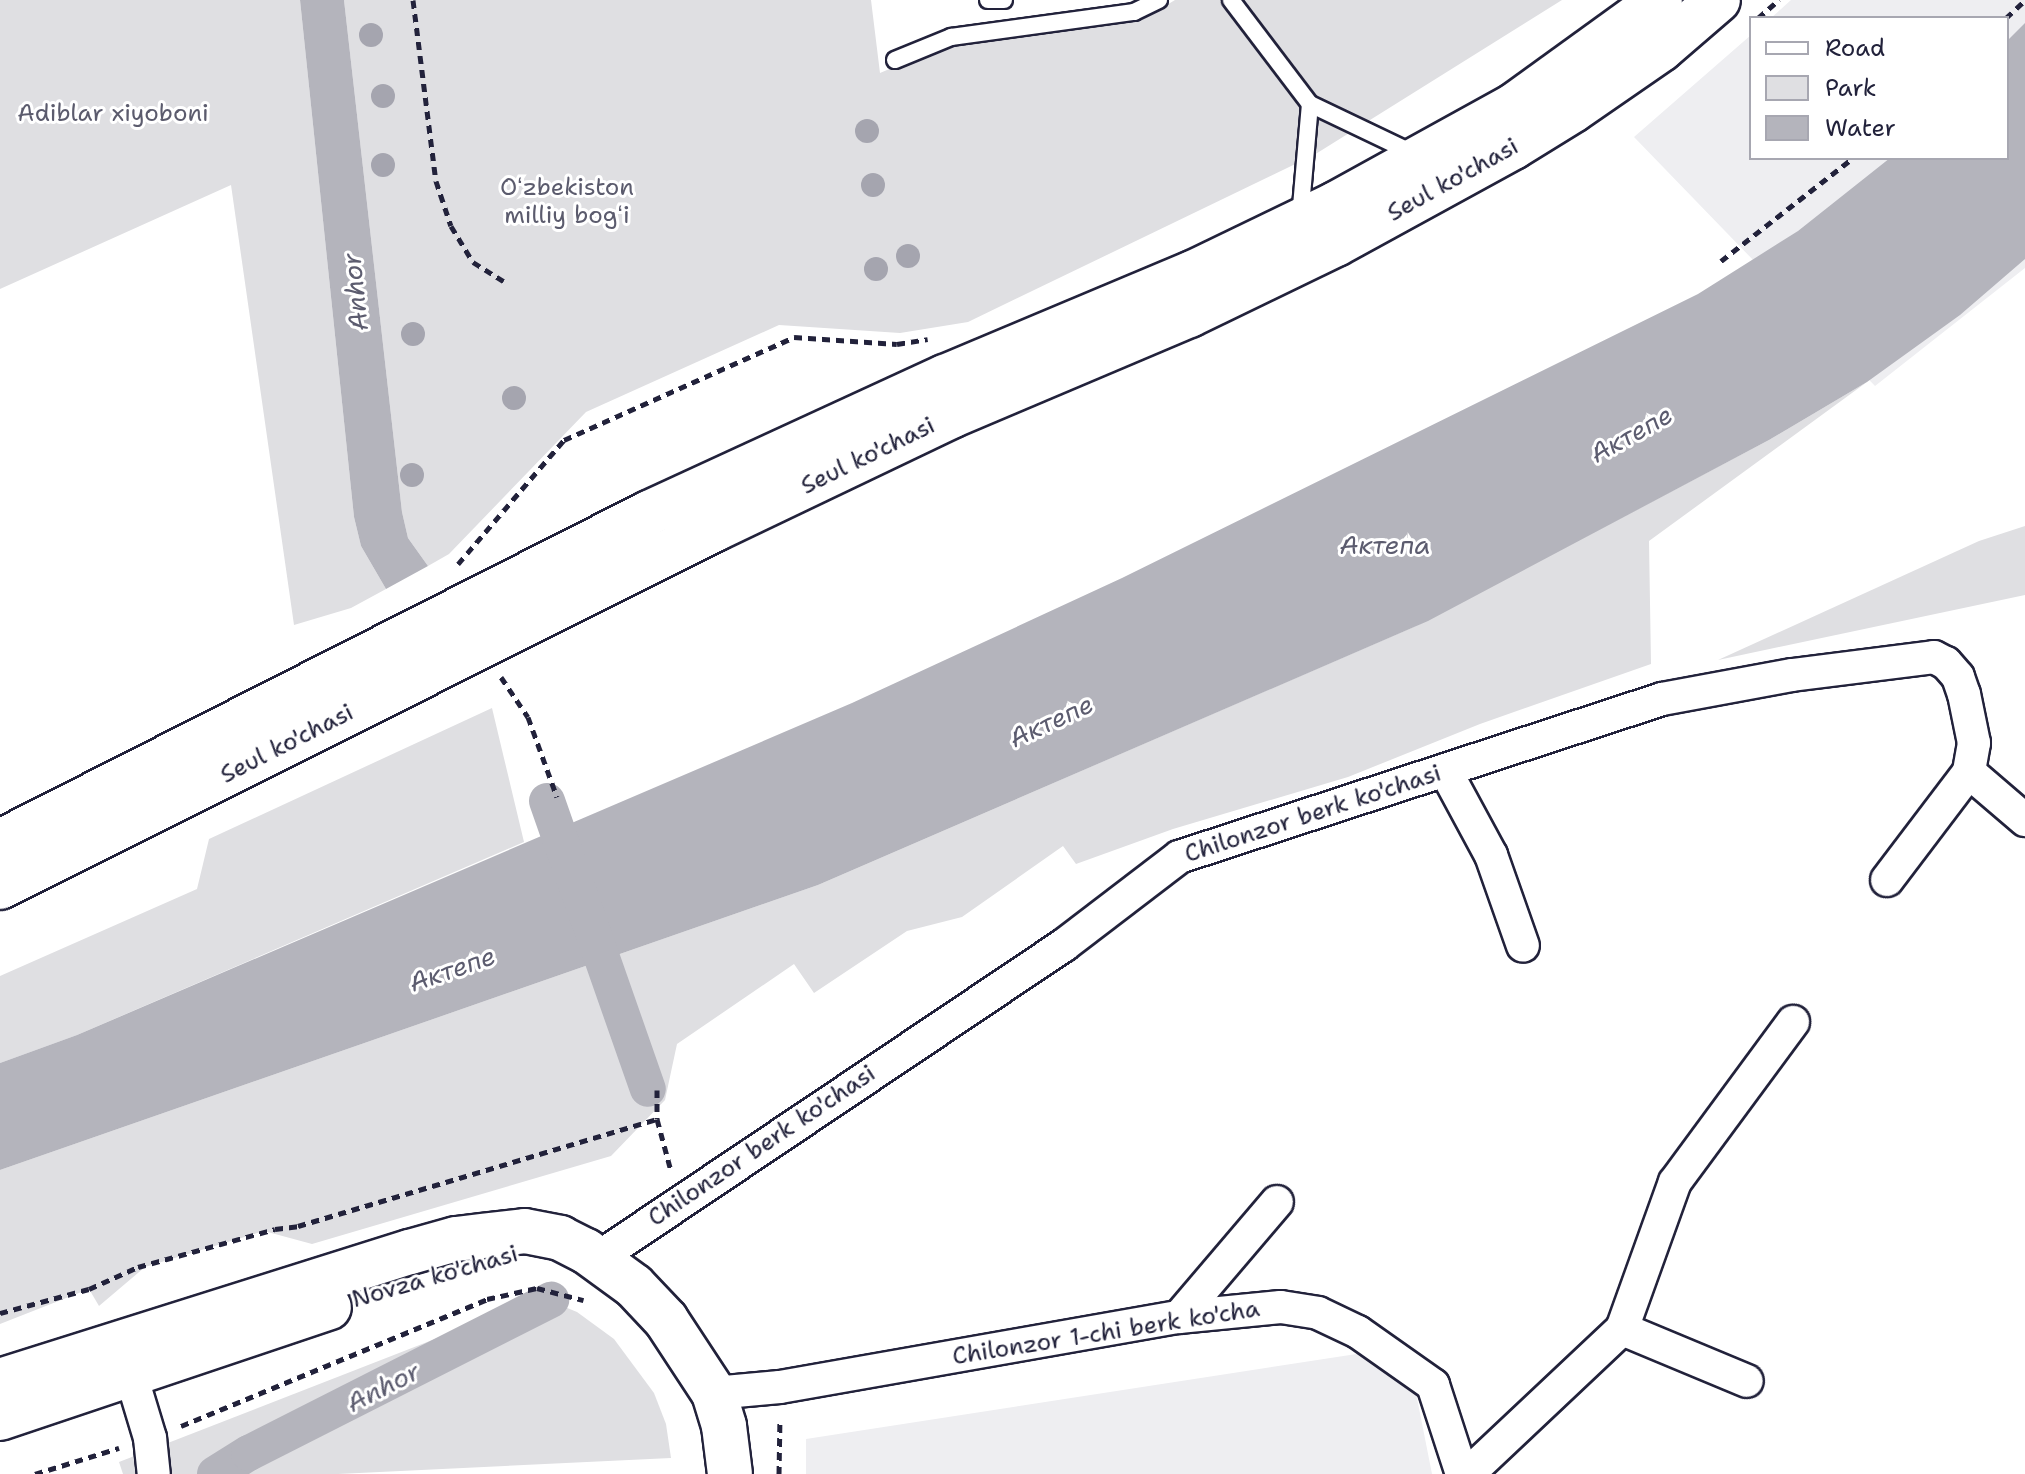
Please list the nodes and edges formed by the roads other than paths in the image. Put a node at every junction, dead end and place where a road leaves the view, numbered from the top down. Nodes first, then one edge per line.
1 (988, 0) edge
2 (1004, 0) edge
3 (1159, 0) edge
4 (1231, 0) edge
5 (1660, 0) edge
6 (1718, 0) edge
7 (895, 60) dead end
8 (1310, 104) junction
9 (1423, 158) junction
10 (1300, 222) junction
11 (474, 624) junction
12 (420, 653) junction
13 (1445, 770) junction
14 (1969, 772) junction
15 (2025, 820) edge
16 (0, 842) edge
17 (1887, 880) dead end
18 (0, 887) edge
19 (1523, 946) dead end
20 (1793, 1022) dead end
21 (1277, 1202) dead end
22 (598, 1258) junction
23 (1179, 1317) junction
24 (1622, 1329) junction
25 (126, 1360) junction
26 (0, 1381) edge
27 (1747, 1381) dead end
28 (714, 1393) junction
29 (0, 1418) edge
30 (154, 1474) edge
31 (730, 1474) edge
32 (1465, 1474) edge

1 - 2 lane
3 - 7 lane
4 - 8 lane
5 - 9 main road, Seul ko'chasi
6 - 11 main road, Seul ko'chasi
8 - 9 lane
8 - 10 lane
9 - 10 main road, Seul ko'chasi
10 - 11 main road, Seul ko'chasi
11 - 12 main road, Seul ko'chasi
12 - 16 main road, Seul ko'chasi
12 - 18 main road, Seul ko'chasi
13 - 14 street, Chilonzor berk ko'chasi
13 - 19 street
13 - 22 street, Chilonzor berk ko'chasi
14 - 15 street
14 - 17 street
20 - 24 street
21 - 23 street
22 - 25 main road, Novza ko'chasi
22 - 28 main road, Novza ko'chasi
23 - 28 street, Chilonzor 1-chi berk ko'cha
23 - 32 street, Chilonzor 1-chi berk ko'cha
24 - 27 street
24 - 32 street
25 - 26 main road, Novza ko'chasi
25 - 29 main road, Novza ko'chasi
25 - 30 street
28 - 31 main road

